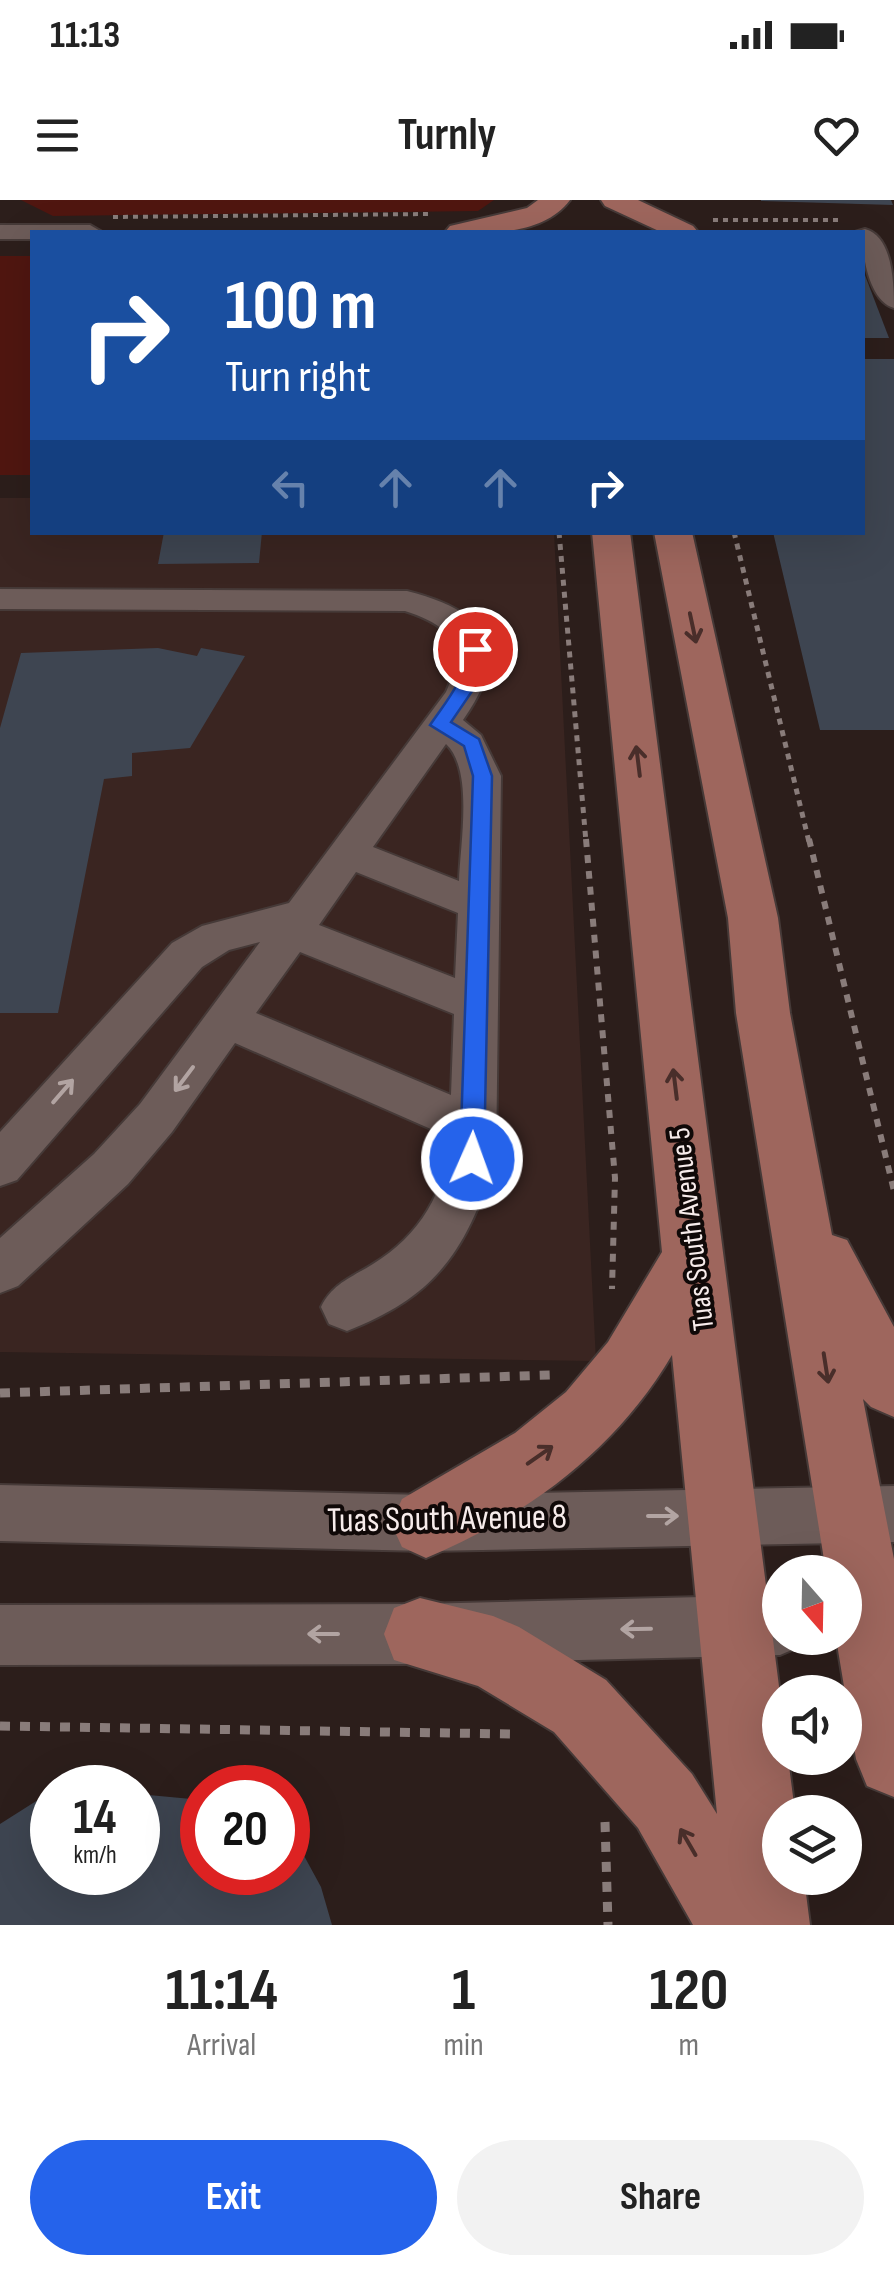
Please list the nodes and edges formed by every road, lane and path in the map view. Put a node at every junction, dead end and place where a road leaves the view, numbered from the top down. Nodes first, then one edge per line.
1 (607, 200) edge
2 (616, 200) edge
3 (566, 207) edge
4 (712, 220) dead end
5 (840, 220) dead end
6 (452, 223) edge
7 (96, 225) edge
8 (613, 230) edge
9 (679, 230) edge
10 (0, 232) edge
11 (865, 236) edge
12 (894, 237) edge
13 (865, 238) edge
14 (894, 300) edge
15 (611, 535) edge
16 (674, 535) edge
17 (735, 535) edge
18 (0, 599) edge
19 (440, 725) junction
20 (347, 853) junction
21 (479, 905) junction
22 (297, 923) junction
23 (476, 1004) junction
24 (228, 1020) junction
25 (473, 1126) junction
26 (0, 1165) edge
27 (894, 1191) edge
28 (799, 1203) junction
29 (695, 1250) junction
30 (0, 1270) edge
31 (346, 1308) dead end
32 (894, 1385) edge
33 (0, 1513) edge
34 (871, 1514) edge
35 (724, 1516) junction
36 (426, 1523) junction
37 (870, 1622) edge
38 (757, 1626) edge
39 (420, 1634) junction
40 (0, 1635) edge
41 (0, 1726) edge
42 (532, 1734) dead end
43 (894, 1759) edge
44 (604, 1816) dead end
45 (608, 1925) edge
46 (739, 1925) edge
47 (768, 1925) edge

1 - 8 main road
2 - 9 main road
3 - 6 main road
4 - 5 path
6 - 7 path
7 - 10 street
11 - 12 street
13 - 14 street
29 -> 15 main road, Tuas South Avenue 5
16 -> 28 main road
17 - 27 path
18 - 19 street
19 - 20 street
19 - 21 street
20 - 21 street
20 - 22 street
21 - 23 street
22 - 23 street
22 - 24 street
26 -> 22 street
23 - 25 street
24 - 25 street
24 -> 30 street
25 - 31 street
28 - 32 main road
28 -> 34 main road
29 - 35 main road, Tuas South Avenue 5
36 -> 29 main road
33 - 36 street, Tuas South Avenue 8
34 - 35 street, Tuas South Avenue 8
34 - 37 main road
36 -> 35 street, Tuas South Avenue 8
35 - 38 main road, Tuas South Avenue 5
37 - 43 main road
38 -> 39 street
38 - 47 main road, Tuas South Avenue 5
39 -> 40 street
46 -> 39 main road
41 - 42 path
44 - 45 path

